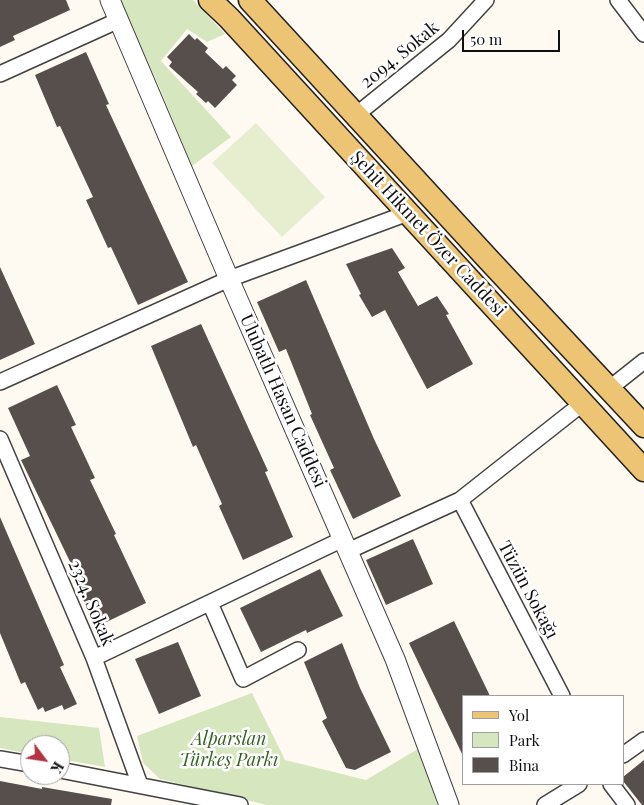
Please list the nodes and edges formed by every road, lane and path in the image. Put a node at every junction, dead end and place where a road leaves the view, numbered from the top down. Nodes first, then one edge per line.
1 (110, 0) edge
2 (210, 0) edge
3 (250, 0) edge
4 (486, 0) edge
5 (618, 0) edge
6 (119, 20) junction
7 (644, 34) edge
8 (0, 74) edge
9 (356, 115) junction
10 (408, 213) junction
11 (230, 279) junction
12 (644, 361) edge
13 (0, 382) edge
14 (610, 388) junction
15 (582, 403) junction
16 (644, 426) edge
17 (0, 439) edge
18 (644, 470) edge
19 (460, 500) junction
20 (346, 545) junction
21 (210, 603) junction
22 (298, 650) dead end
23 (94, 658) junction
24 (561, 695) edge
25 (644, 740) edge
26 (624, 754) edge
27 (0, 759) edge
28 (20, 762) edge
29 (70, 772) edge
30 (577, 785) edge
31 (612, 785) edge
32 (140, 786) junction
33 (240, 805) edge
34 (449, 805) edge
35 (545, 805) edge
36 (627, 805) edge

1 - 6 street, Ulubatlı Hasan Caddesi
2 - 10 main road, Şehit Hikmet Özer Caddesi
3 - 9 main road, Şehit Hikmet Özer Caddesi
4 - 9 street, 2094. Sokak
5 - 7 street
6 - 8 street
6 - 11 street, Ulubatlı Hasan Caddesi
9 - 14 main road, Şehit Hikmet Özer Caddesi
10 - 11 street
10 - 15 main road, Şehit Hikmet Özer Caddesi
11 - 13 street
11 - 20 street, Ulubatlı Hasan Caddesi
12 - 14 street
14 - 16 main road, Şehit Hikmet Özer Caddesi
15 - 18 main road, Şehit Hikmet Özer Caddesi
15 - 19 street
17 - 23 street, 2324. Sokak
19 - 20 street
19 - 24 street, Tüzün Sokağı
20 - 21 street
20 - 34 street, Ulubatlı Hasan Caddesi
21 - 22 street
21 - 23 street
23 - 32 street, 2324. Sokak
25 - 26 street
27 - 28 street
29 - 32 street
30 - 35 street
31 - 36 street
32 - 33 street

